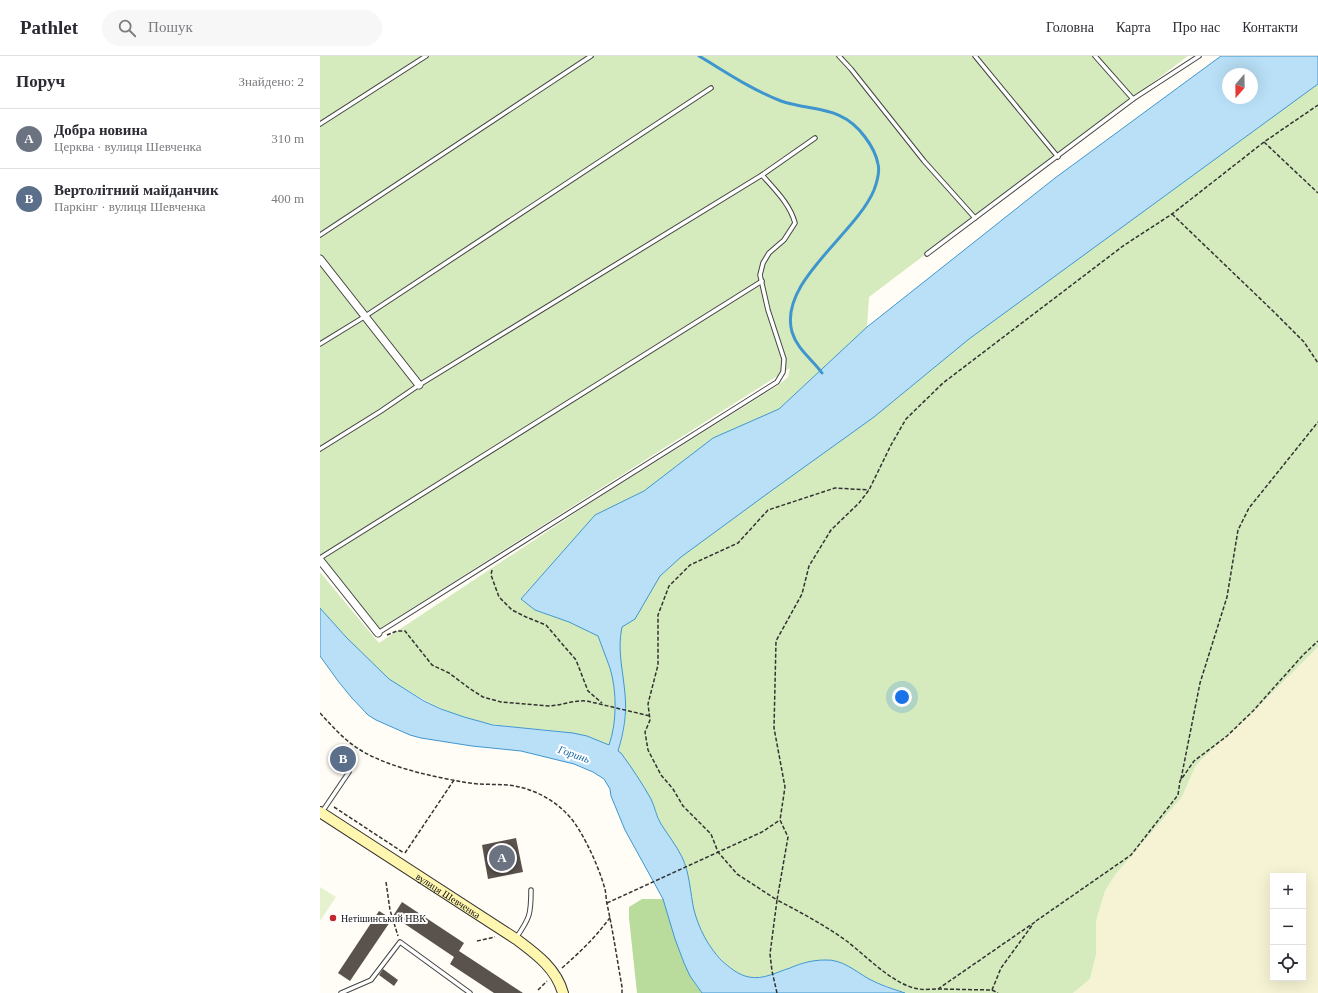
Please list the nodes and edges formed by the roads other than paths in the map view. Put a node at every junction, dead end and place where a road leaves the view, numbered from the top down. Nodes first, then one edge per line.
1 (426, 56) edge
2 (591, 56) edge
3 (839, 56) edge
4 (975, 56) edge
5 (1095, 56) edge
6 (1199, 56) edge
7 (711, 88) dead end
8 (1133, 100) junction
9 (320, 124) edge
10 (815, 138) dead end
11 (1058, 157) junction
12 (762, 175) junction
13 (975, 218) junction
14 (320, 235) edge
15 (928, 254) dead end
16 (320, 259) edge
17 (762, 281) junction
18 (364, 316) junction
19 (320, 344) edge
20 (419, 384) junction
21 (320, 449) edge
22 (320, 559) edge
23 (378, 634) joint
24 (349, 772) dead end
25 (321, 813) edge
26 (531, 890) dead end
27 (511, 936) junction
28 (341, 993) edge
29 (470, 993) edge
30 (563, 993) edge

1 - 9 lane
2 - 14 lane
3 - 13 lane
4 - 11 lane
5 - 8 lane
6 - 8 lane
7 - 18 lane
8 - 11 lane
10 - 12 lane
11 - 13 lane
12 - 17 lane
12 - 20 lane
13 - 15 lane
16 - 18 street
17 - 22 lane
17 - 23 lane
18 - 19 lane
18 - 20 street
20 - 21 lane
22 - 23 street
24 - 25 lane
25 - 27 street, вулиця Шевченка
26 - 27 lane
27 - 30 street, вулиця Шевченка
28 - 29 lane

